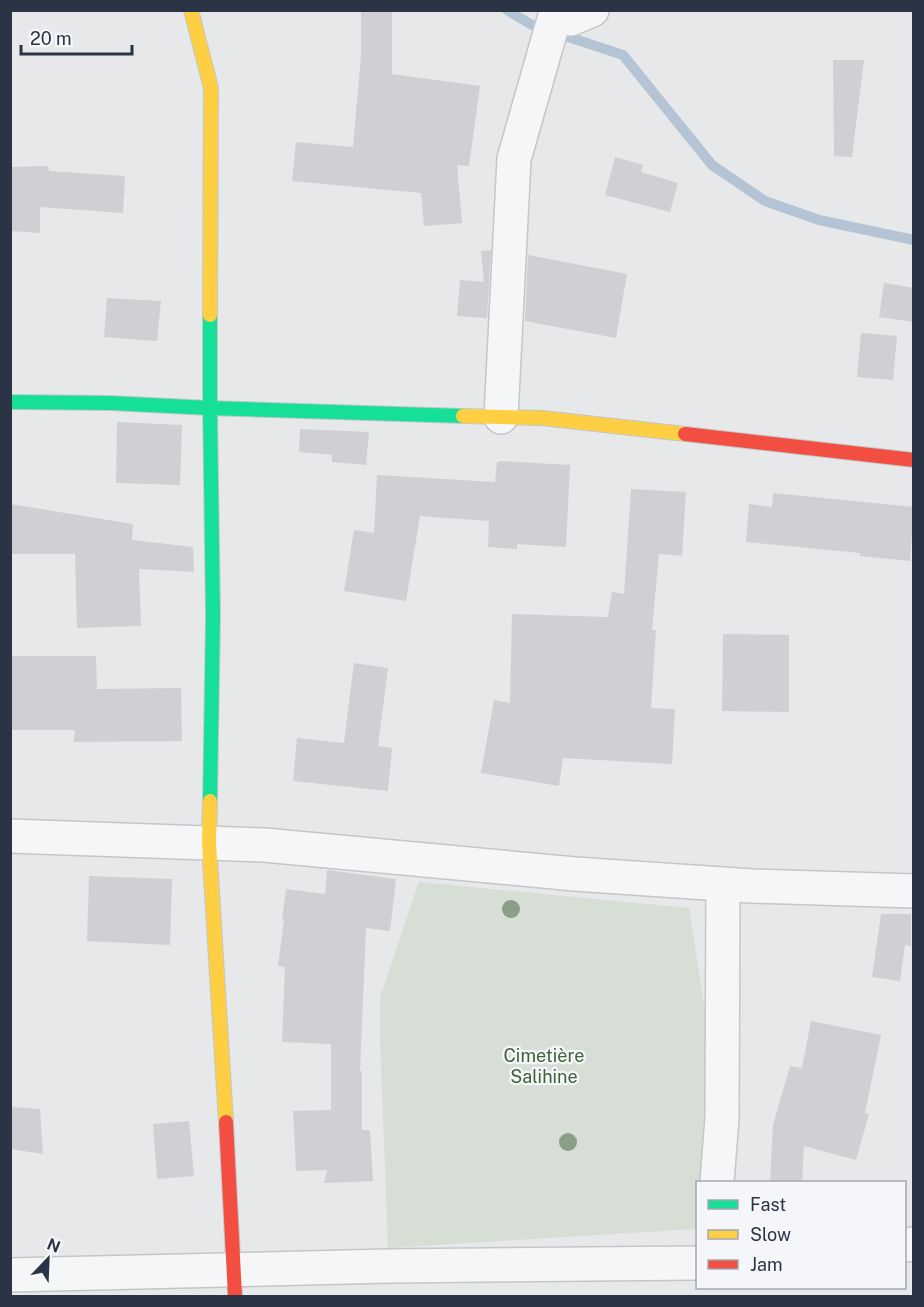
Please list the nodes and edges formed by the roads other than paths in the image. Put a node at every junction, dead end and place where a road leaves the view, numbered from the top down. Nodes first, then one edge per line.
1 (191, 10) edge
2 (592, 10) edge
3 (10, 402) edge
4 (210, 408) junction
5 (501, 417) junction
6 (914, 460) edge
7 (10, 836) edge
8 (209, 843) junction
9 (723, 884) junction
10 (914, 891) edge
11 (717, 1181) edge
12 (696, 1263) edge
13 (10, 1275) edge
14 (234, 1283) edge

1 - 4 street
2 - 5 street
3 - 4 street
4 - 5 street
4 - 8 street
5 - 6 street
7 - 8 street
8 - 9 street
8 - 14 street
9 - 10 street
9 - 11 street
12 - 14 street
13 - 14 street

